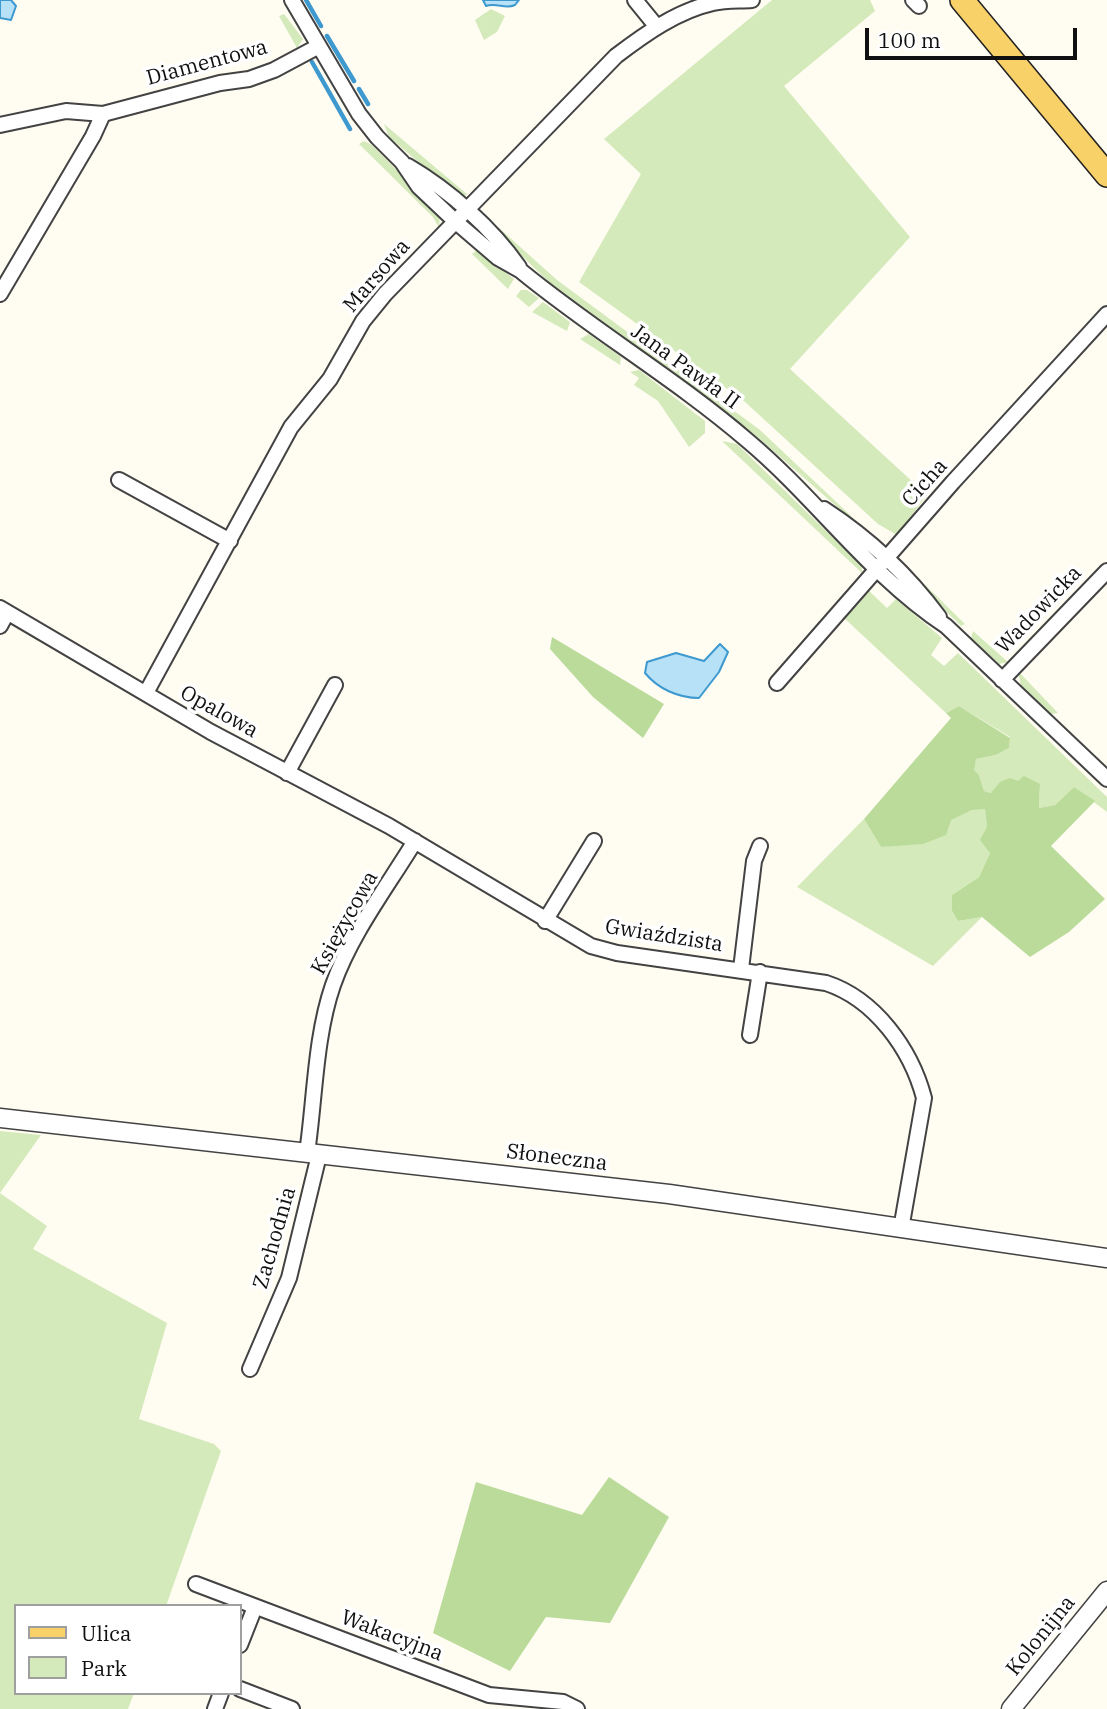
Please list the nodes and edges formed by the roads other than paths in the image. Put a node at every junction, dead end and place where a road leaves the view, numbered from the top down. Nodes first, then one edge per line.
1 (292, 0) edge
2 (635, 0) edge
3 (752, 0) edge
4 (962, 0) edge
5 (657, 27) junction
6 (319, 46) junction
7 (103, 114) junction
8 (0, 125) edge
9 (1107, 175) edge
10 (461, 217) junction
11 (0, 294) edge
12 (1107, 314) edge
13 (119, 480) dead end
14 (230, 541) junction
15 (881, 565) junction
16 (1107, 571) edge
17 (2, 616) edge
18 (1002, 680) junction
19 (777, 683) dead end
20 (335, 685) dead end
21 (146, 693) junction
22 (287, 773) junction
23 (1107, 779) edge
24 (415, 841) junction
25 (594, 841) dead end
26 (760, 846) dead end
27 (545, 921) junction
28 (741, 969) junction
29 (760, 972) junction
30 (750, 1035) dead end
31 (0, 1118) edge
32 (313, 1154) junction
33 (901, 1229) junction
34 (1107, 1258) edge
35 (250, 1369) dead end
36 (196, 1584) dead end
37 (1107, 1591) edge
38 (255, 1607) junction
39 (242, 1641) edge
40 (242, 1690) edge
41 (292, 1709) edge
42 (577, 1709) edge
43 (1011, 1709) edge

1 - 6 street, Jana Pawła II
2 - 5 street
3 - 5 street, Marsowa
4 - 9 main road
5 - 10 street, Marsowa
6 - 7 street, Diamentowa
6 - 10 street, Jana Pawła II
7 - 8 street, Diamentowa
7 - 11 street
10 - 14 street, Marsowa
10 - 15 street, Jana Pawła II
12 - 15 street, Cicha
13 - 14 street
14 - 21 street, Marsowa
15 - 18 street, Jana Pawła II
15 - 19 street, Cicha
16 - 18 street, Wadowicka
17 - 21 street, Opalowa
18 - 23 street, Jana Pawła II
20 - 22 street
21 - 22 street, Opalowa
22 - 24 street, Opalowa
24 - 27 street, Gwiaździsta
24 - 32 street, Księżycowa
25 - 27 street
26 - 28 street, Gwiaździsta
27 - 28 street, Gwiaździsta
28 - 29 street, Gwiaździsta
29 - 30 street
29 - 33 street, Gwiaździsta
31 - 32 street, Słoneczna
32 - 33 street, Słoneczna
32 - 35 street, Zachodnia
33 - 34 street, Słoneczna
36 - 38 street, Wakacyjna
37 - 43 street, Kolonijna
38 - 39 street
38 - 42 street, Wakacyjna
40 - 41 street

